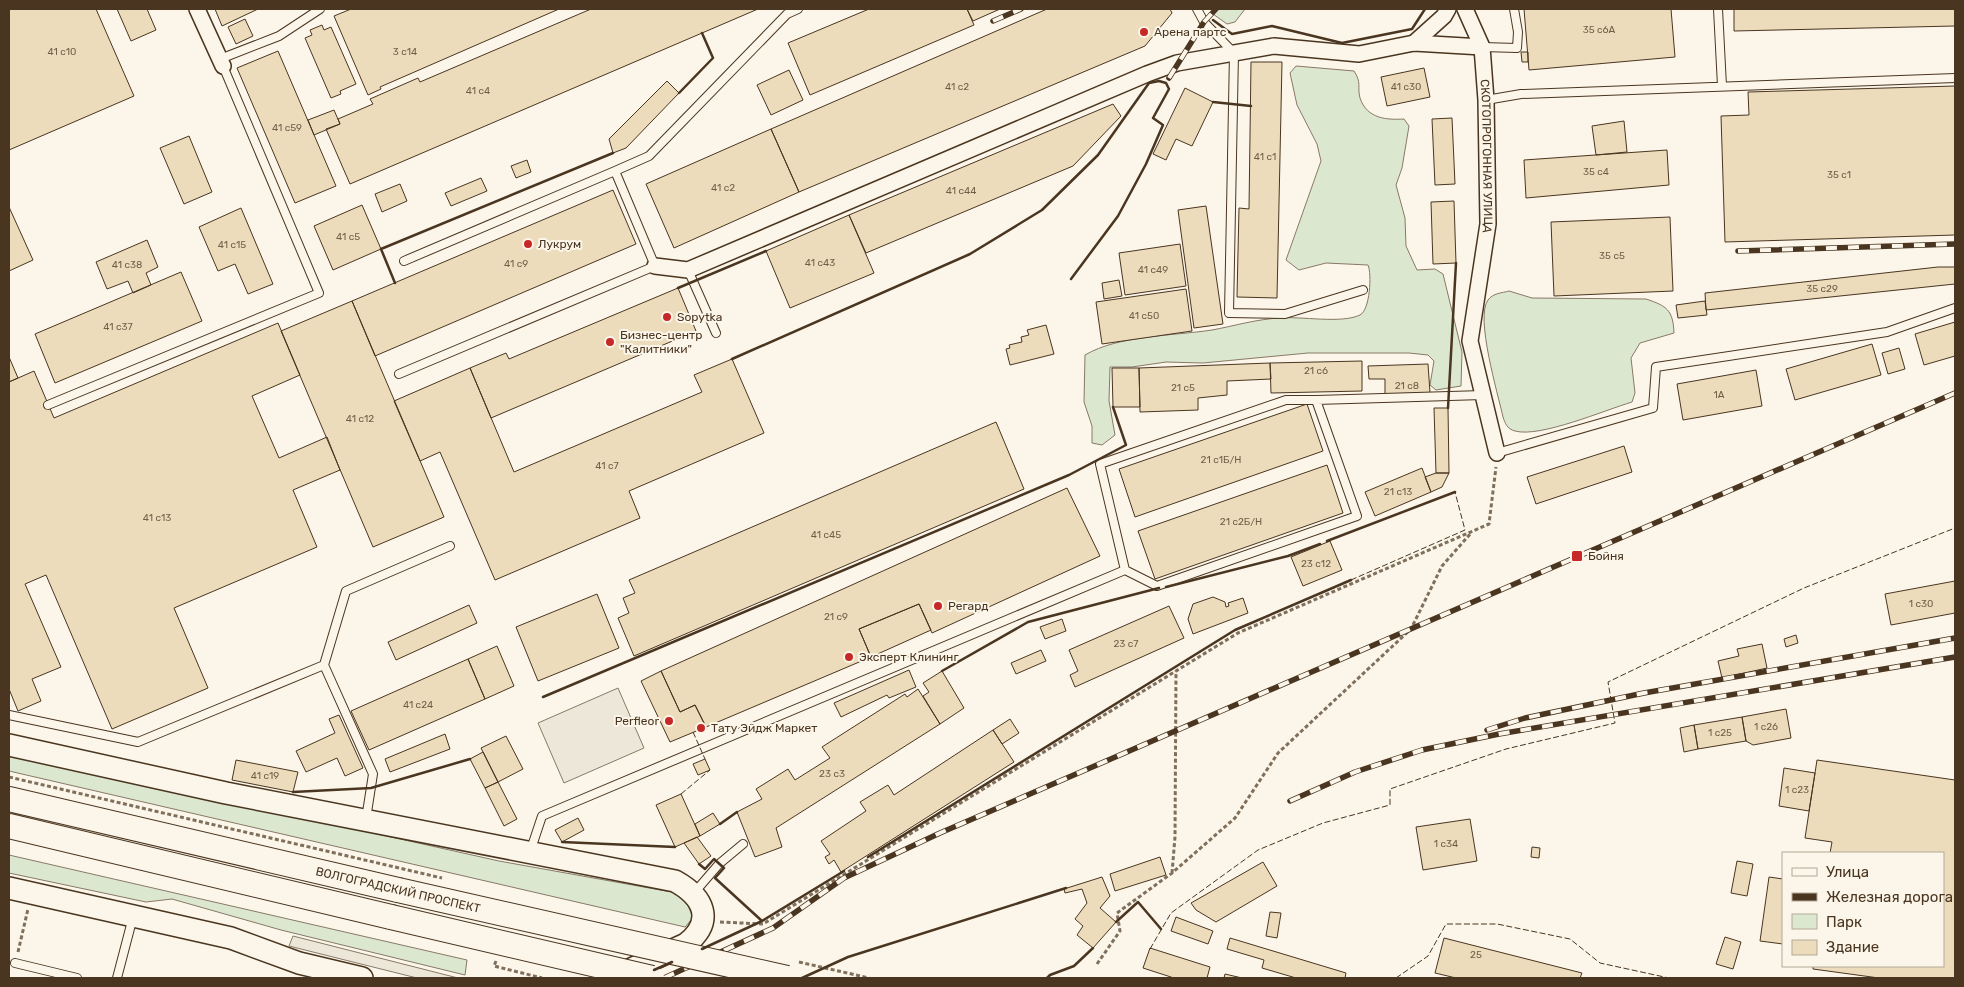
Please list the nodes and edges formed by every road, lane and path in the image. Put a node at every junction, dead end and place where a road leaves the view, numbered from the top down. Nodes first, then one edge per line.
1 (197, 9) edge
2 (320, 9) edge
3 (798, 9) edge
4 (1197, 9) edge
5 (1448, 9) edge
6 (1465, 9) edge
7 (1514, 9) edge
8 (1718, 9) edge
9 (1414, 43) junction
10 (1482, 47) junction
11 (1234, 53) junction
12 (222, 63) junction
13 (1955, 78) edge
14 (1722, 86) junction
15 (1486, 100) junction
16 (615, 171) junction
17 (404, 261) dead end
18 (655, 266) junction
19 (688, 270) junction
20 (1363, 290) dead end
21 (1955, 308) edge
22 (716, 333) dead end
23 (399, 374) dead end
24 (1483, 395) junction
25 (1316, 400) junction
26 (48, 404) dead end
27 (1497, 453) junction
28 (1471, 532) junction
29 (450, 546) dead end
30 (1125, 570) junction
31 (324, 664) junction
32 (1176, 671) junction
33 (9, 715) edge
34 (9, 744) edge
35 (9, 776) edge
36 (9, 798) edge
37 (366, 821) junction
38 (9, 826) edge
39 (743, 844) dead end
40 (530, 854) junction
41 (1172, 873) junction
42 (449, 879) dead end
43 (9, 888) edge
44 (694, 893) junction
45 (29, 906) dead end
46 (133, 917) junction
47 (720, 922) dead end
48 (15, 963) joint
49 (1097, 964) dead end
50 (494, 966) dead end
51 (77, 978) edge
52 (117, 978) edge
53 (362, 978) edge
54 (542, 978) edge
55 (610, 978) edge
56 (652, 978) edge
57 (787, 978) edge

1 - 12 street
2 - 12 lane
3 - 16 lane
4 - 11 lane
5 - 9 street
6 - 10 street, СКОТОПРОГОННАЯ УЛИЦА
7 - 10 lane
8 - 14 lane
9 - 10 street
9 - 11 street
10 - 15 street, СКОТОПРОГОННАЯ УЛИЦА
11 - 19 street
11 - 20 lane
12 - 26 lane
13 - 14 lane
14 - 15 lane
15 - 24 street, СКОТОПРОГОННАЯ УЛИЦА
16 - 17 lane
16 - 18 lane
18 - 19 street
18 - 23 lane
19 - 22 lane
21 - 27 lane
24 - 25 lane
24 - 27 street, СКОТОПРОГОННАЯ УЛИЦА
25 - 30 lane
25 - 30 lane
27 - 28 path
28 - 32 path
28 - 41 path
29 - 31 lane
30 - 40 lane
31 - 33 lane
31 - 37 lane
32 - 41 path
32 - 47 path
34 - 37 street
35 - 42 path
36 - 57 main road, ВОЛГОГРАДСКИЙ ПРОСПЕКТ, bridge
37 - 40 street
38 - 56 main road, bridge
39 - 44 lane
40 - 44 street
41 - 49 path
43 - 46 street
44 - 55 street
45 - 48 path
46 - 52 lane
46 - 53 street
48 - 51 lane
50 - 54 path

